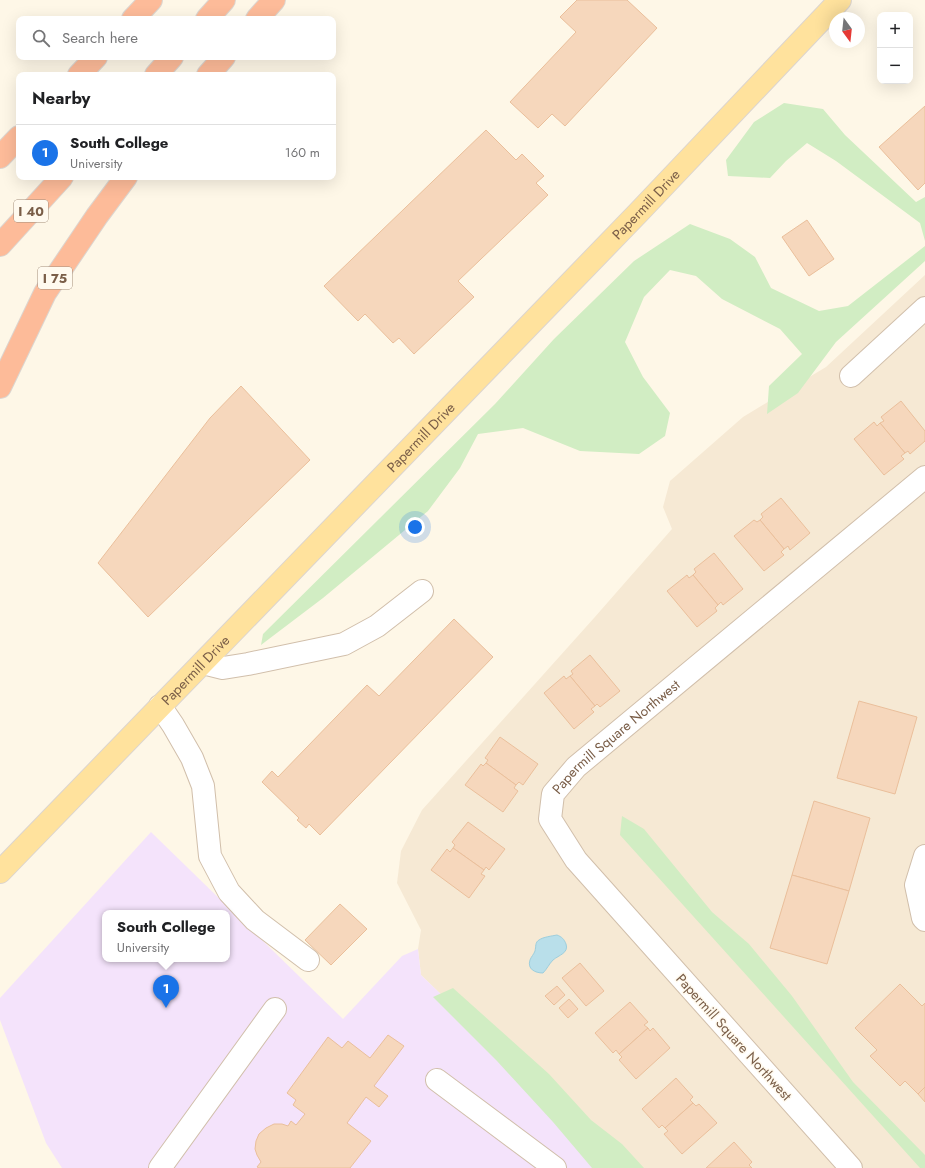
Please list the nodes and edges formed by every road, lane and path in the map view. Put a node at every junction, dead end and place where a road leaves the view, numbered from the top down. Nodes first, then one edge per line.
1 (151, 0) edge
2 (224, 0) edge
3 (274, 0) edge
4 (840, 0) edge
5 (136, 16) edge
6 (210, 16) edge
7 (260, 16) edge
8 (93, 60) edge
9 (169, 60) edge
10 (221, 60) edge
11 (82, 72) edge
12 (159, 72) edge
13 (211, 72) edge
14 (16, 140) edge
15 (0, 156) edge
16 (59, 180) edge
17 (124, 180) edge
18 (0, 245) edge
19 (925, 308) edge
20 (851, 376) dead end
21 (0, 387) edge
22 (925, 477) edge
23 (422, 591) dead end
24 (203, 663) junction
25 (160, 706) junction
26 (925, 856) edge
27 (0, 872) edge
28 (925, 920) edge
29 (308, 960) dead end
30 (275, 1009) dead end
31 (437, 1080) dead end
32 (160, 1168) edge
33 (555, 1168) edge
34 (851, 1168) edge

1 - 5 highway
2 - 6 highway
3 - 7 highway
4 - 24 main road, Papermill Drive
8 - 11 highway
9 - 12 highway
10 - 13 highway
14 - 15 highway
16 - 18 highway, I 40
17 - 21 highway, I 75
19 - 20 street
22 - 34 street, Papermill Square Northwest
23 - 24 street
24 - 25 main road, Papermill Drive
25 - 27 main road, Papermill Drive
25 - 29 street
26 - 28 street
30 - 32 street
31 - 33 street

